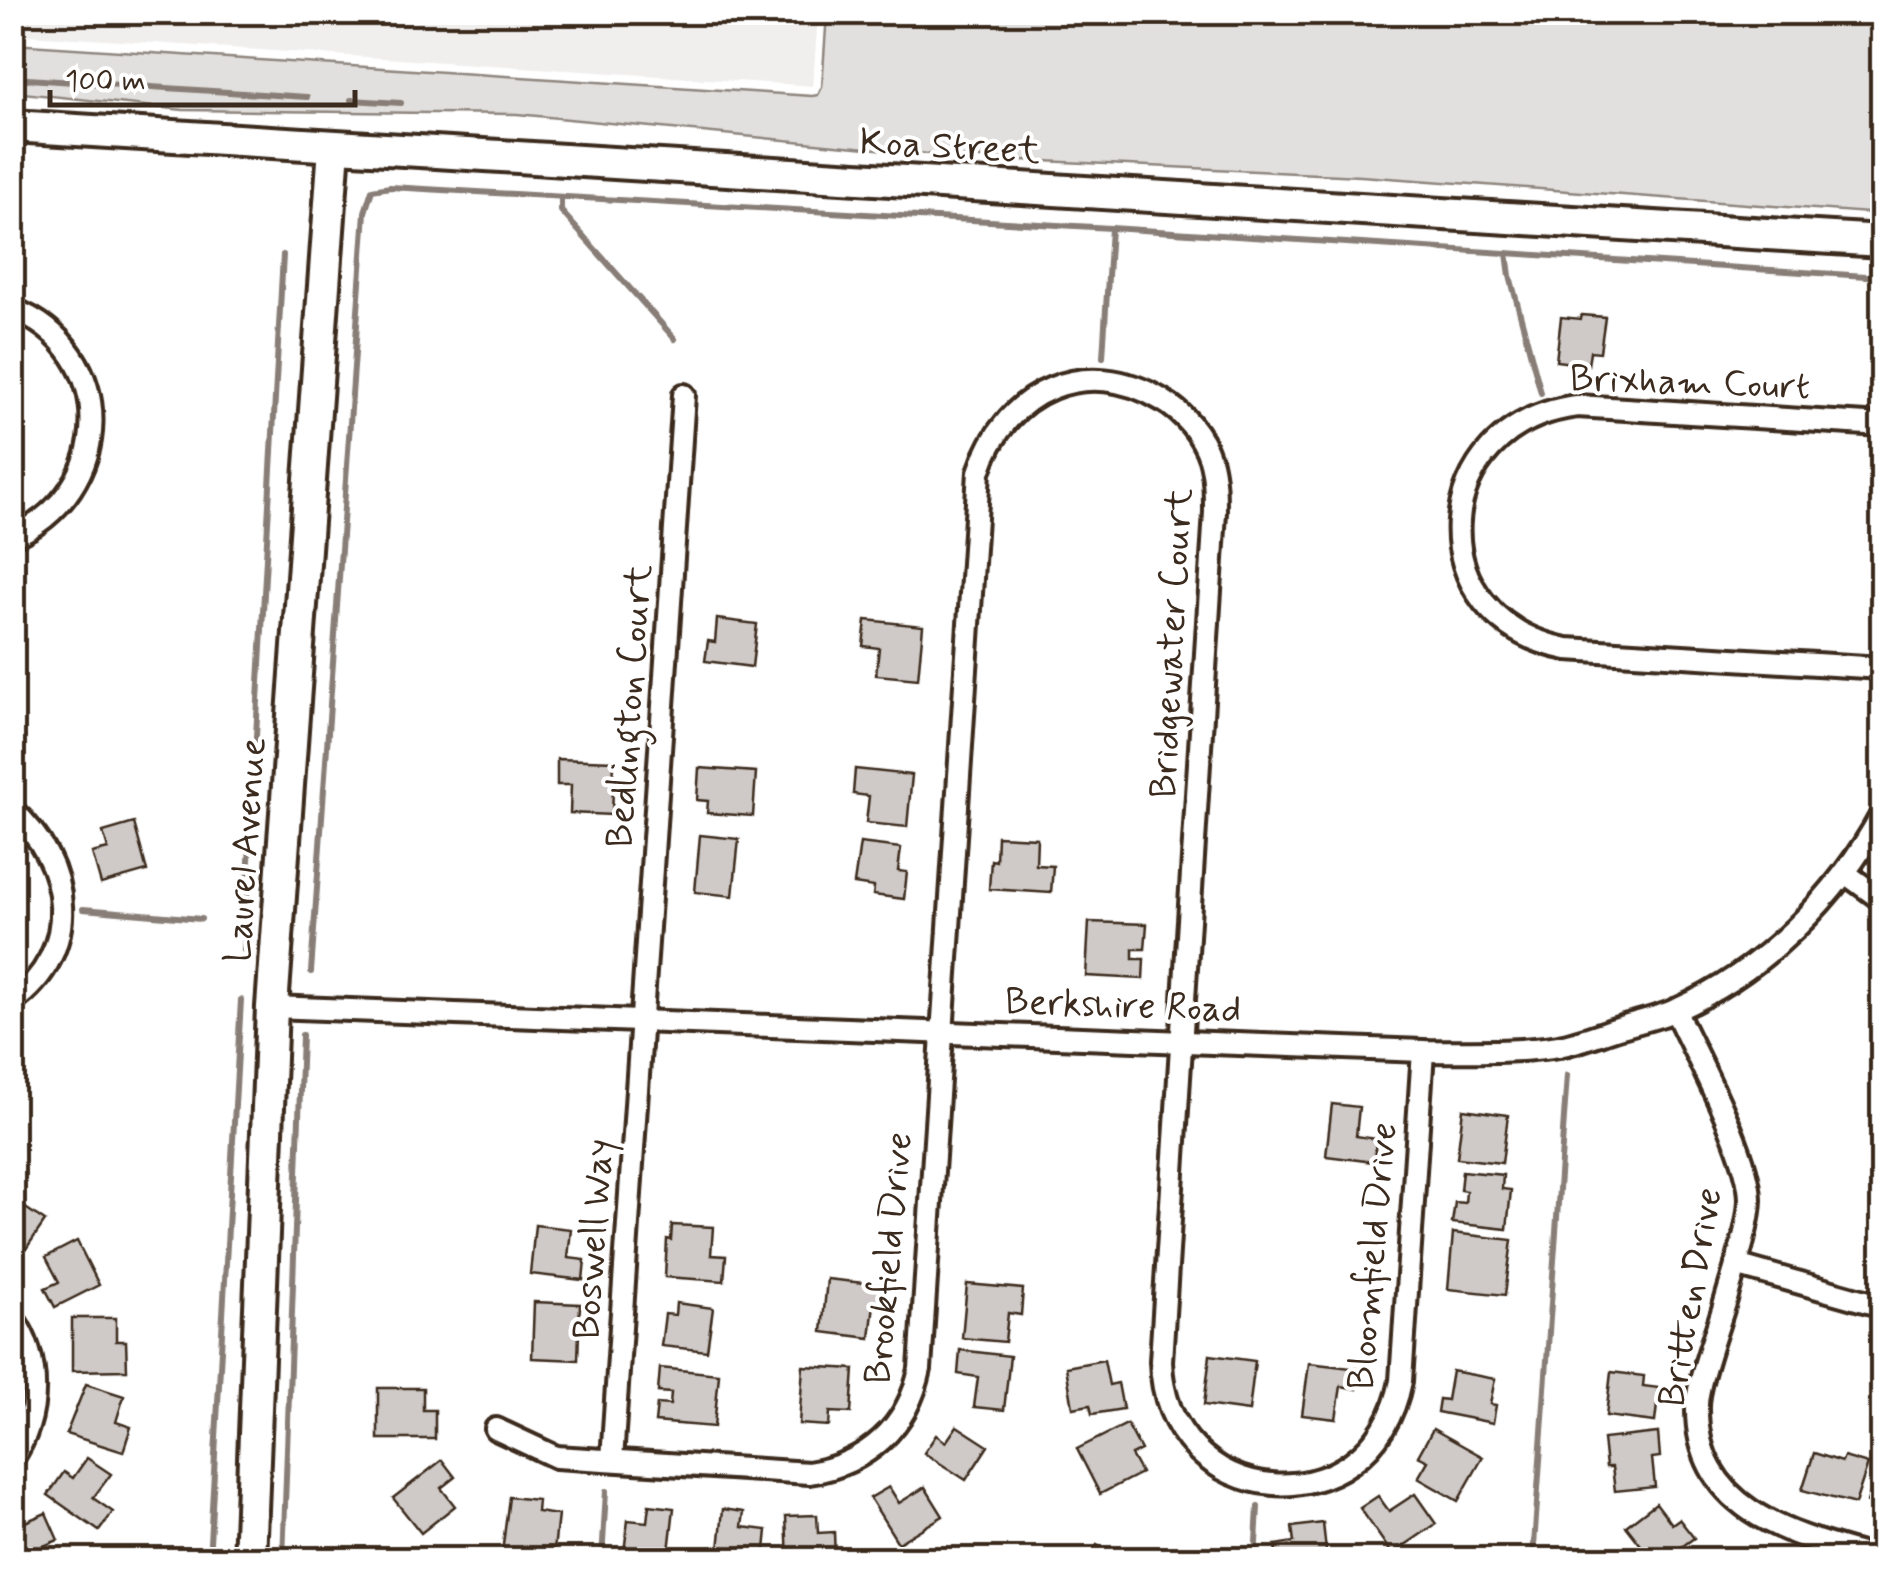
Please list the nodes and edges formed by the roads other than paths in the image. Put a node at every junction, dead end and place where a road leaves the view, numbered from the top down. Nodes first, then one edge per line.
1 (12, 126) edge
2 (334, 147) junction
3 (1882, 242) edge
4 (12, 308) edge
5 (684, 395) dead end
6 (1882, 425) edge
7 (12, 537) edge
8 (1882, 668) edge
9 (12, 810) edge
10 (1882, 814) edge
11 (1845, 873) junction
12 (1882, 900) edge
13 (12, 1002) edge
14 (272, 1006) junction
15 (1676, 1010) junction
16 (641, 1022) junction
17 (940, 1032) junction
18 (1181, 1041) junction
19 (1423, 1051) junction
20 (1736, 1265) junction
21 (1882, 1306) edge
22 (12, 1317) edge
23 (496, 1429) dead end
24 (12, 1459) edge
25 (612, 1460) junction
26 (250, 1560) edge
27 (1882, 1560) edge

1 - 2 main road, Koa Street
2 - 3 main road, Koa Street
2 - 14 main road, Laurel Avenue
4 - 7 street
5 - 16 street, Bedlington Court
6 - 8 street, Brixham Court
9 - 13 street
10 - 11 street, Berkshire Road
11 - 12 street
11 - 15 street, Berkshire Road
14 - 16 street, Berkshire Road
14 - 26 main road, Laurel Avenue
15 - 19 street, Berkshire Road
15 - 20 street, Britten Drive
16 - 17 street, Berkshire Road
16 - 25 street, Boswell Way
17 - 18 street, Berkshire Road
17 - 18 street, Bridgewater Court
17 - 25 street, Brookfield Drive
18 - 19 street, Berkshire Road
18 - 19 street, Bloomfield Drive
20 - 21 street
20 - 27 street, Britten Drive
22 - 24 street
23 - 25 street, Brookfield Drive

